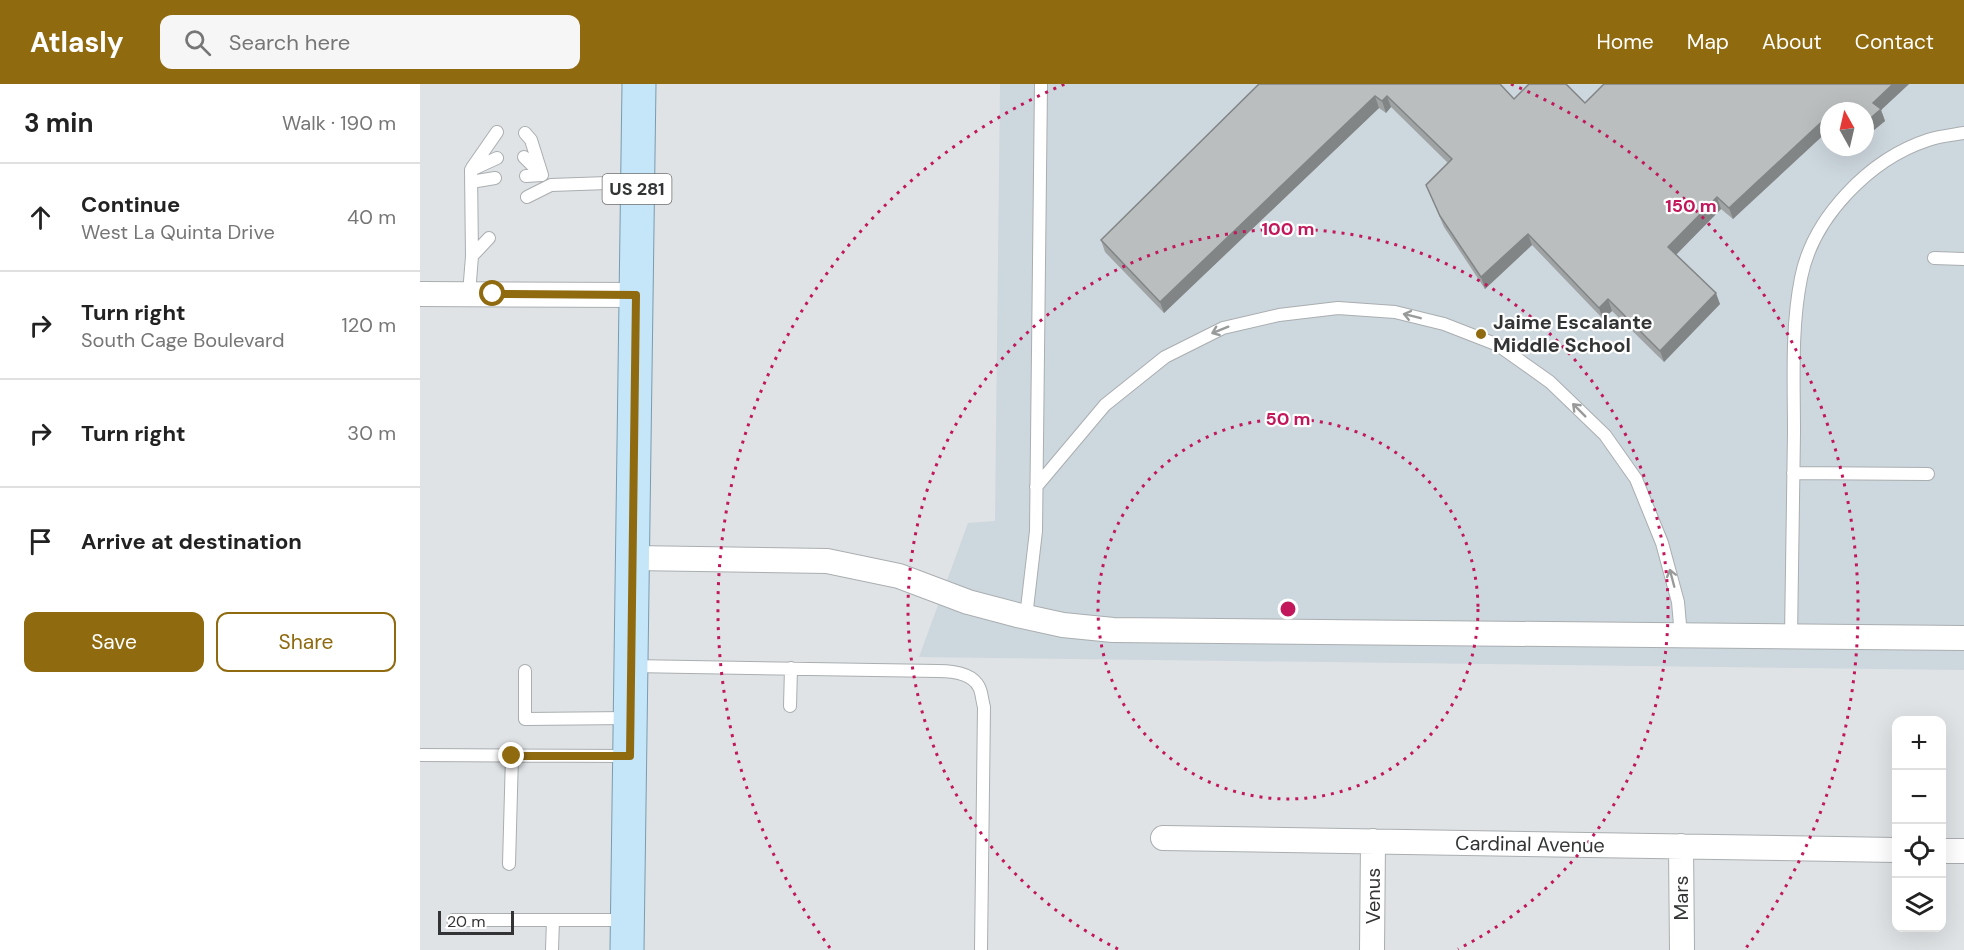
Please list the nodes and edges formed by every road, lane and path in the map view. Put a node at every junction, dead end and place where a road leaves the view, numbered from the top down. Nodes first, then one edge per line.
1 (639, 84) edge
2 (1041, 84) edge
3 (497, 132) dead end
4 (525, 133) dead end
5 (1964, 133) edge
6 (524, 157) dead end
7 (496, 158) dead end
8 (542, 175) junction
9 (471, 176) junction
10 (526, 176) dead end
11 (495, 178) dead end
12 (638, 182) junction
13 (551, 185) junction
14 (527, 197) dead end
15 (489, 238) dead end
16 (472, 256) junction
17 (1934, 258) dead end
18 (1964, 259) edge
19 (420, 294) edge
20 (469, 294) junction
21 (636, 295) junction
22 (1793, 473) junction
23 (1928, 474) dead end
24 (1036, 487) junction
25 (633, 558) junction
26 (1026, 617) junction
27 (1681, 636) junction
28 (1791, 637) junction
29 (1964, 638) edge
30 (631, 666) junction
31 (791, 668) junction
32 (525, 670) dead end
33 (790, 706) dead end
34 (630, 718) junction
35 (420, 754) edge
36 (512, 756) junction
37 (630, 756) junction
38 (1163, 837) dead end
39 (1373, 841) junction
40 (1681, 846) junction
41 (1892, 850) edge
42 (1946, 851) edge
43 (1964, 851) edge
44 (509, 864) dead end
45 (453, 920) dead end
46 (553, 920) junction
47 (628, 935) edge
48 (552, 950) edge
49 (981, 950) edge
50 (1372, 950) edge
51 (1682, 950) edge

1 - 12 main road, US 281
2 - 24 lane
3 - 9 lane
4 - 8 lane
5 - 22 lane
6 - 8 lane
7 - 9 lane
8 - 10 lane
8 - 13 lane
9 - 11 lane
9 - 16 lane
12 - 13 lane
12 - 21 main road, US 281
13 - 14 lane
15 - 16 lane
16 - 20 lane
17 - 18 lane
19 - 20 street
20 - 21 street
21 - 25 main road, US 281
22 - 23 lane
22 - 28 lane
24 - 26 lane
27 -> 24 lane
25 - 26 street
25 - 30 main road, US 281
26 - 27 street
27 - 28 street
28 - 29 street
30 - 31 lane
30 - 34 main road, US 281
31 - 33 lane
31 - 49 lane
32 - 34 lane
34 - 37 main road, US 281
35 - 36 lane
36 - 37 lane
36 - 44 lane
37 - 47 main road, US 281
38 - 39 street, Cardinal Avenue
39 - 40 street, Cardinal Avenue
39 - 50 street, Venus
40 - 41 street, Cardinal Avenue
40 - 51 street, Mars
42 - 43 street
45 - 46 lane
46 - 47 lane
46 - 48 lane

